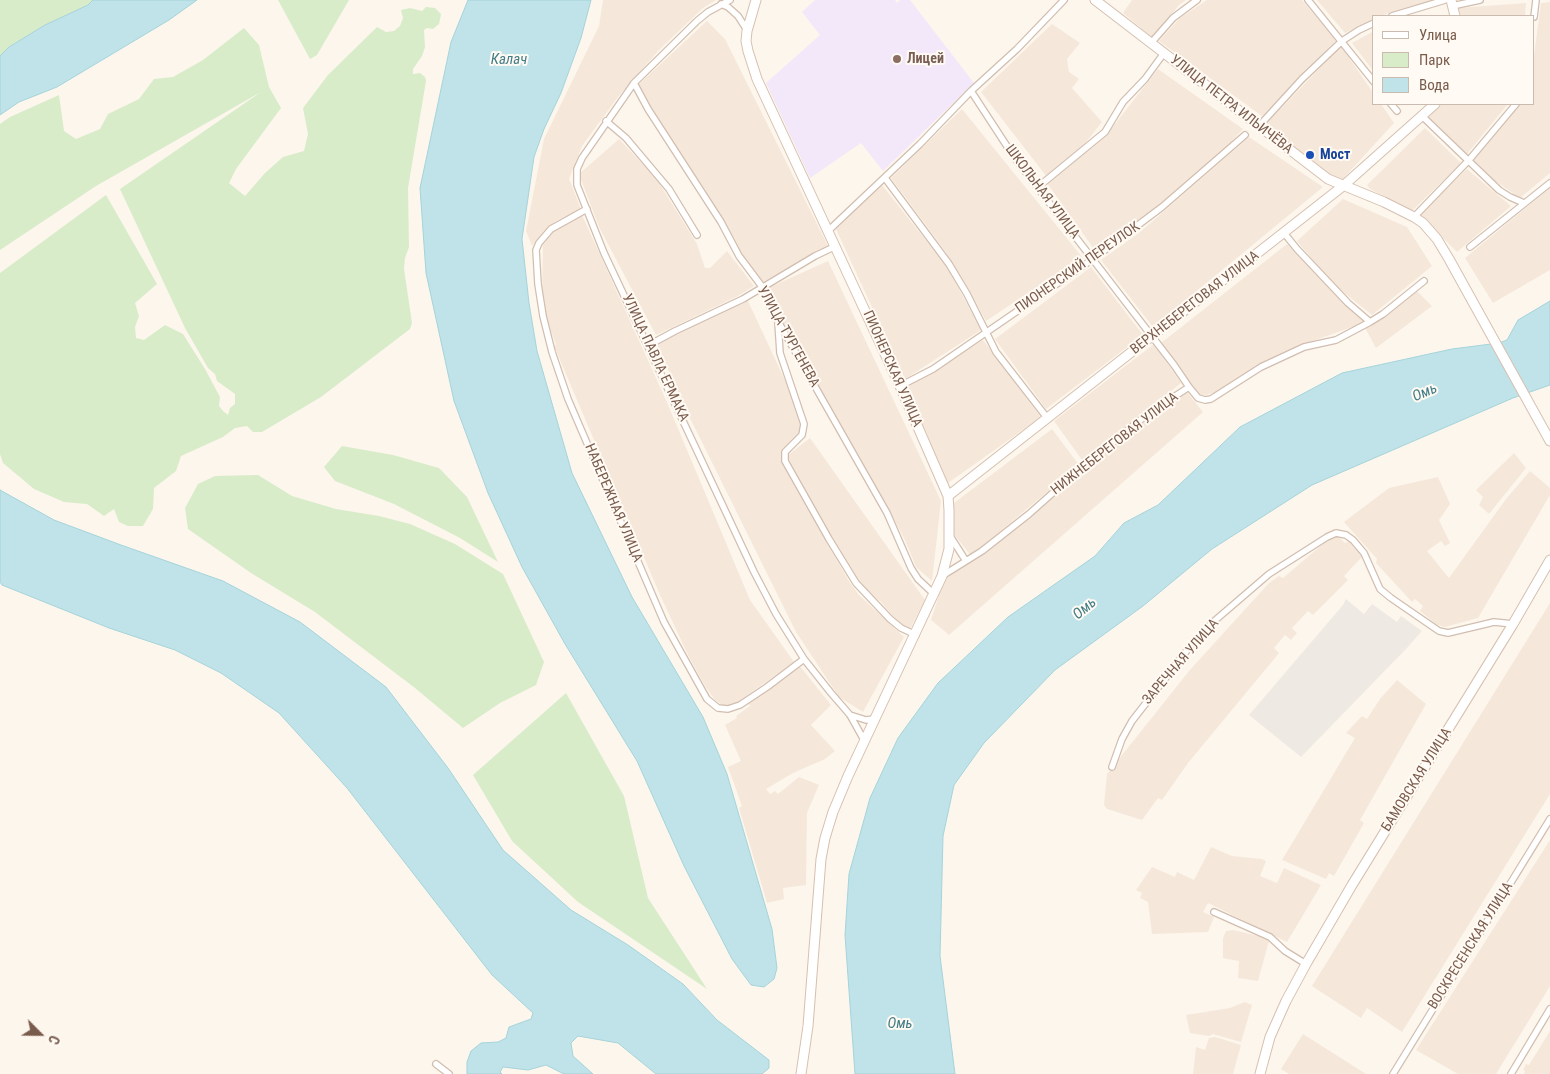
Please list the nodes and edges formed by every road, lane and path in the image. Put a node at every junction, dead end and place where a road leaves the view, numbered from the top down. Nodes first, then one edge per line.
1 (730, 0) edge
2 (756, 0) edge
3 (1064, 0) edge
4 (1095, 0) edge
5 (1197, 0) edge
6 (1308, 0) edge
7 (1480, 0) edge
8 (1536, 0) edge
9 (1449, 2) edge
10 (721, 4) junction
11 (1396, 15) edge
12 (1455, 15) edge
13 (1534, 15) edge
14 (1372, 24) edge
15 (747, 30) junction
16 (1342, 41) junction
17 (1152, 43) junction
18 (1164, 53) junction
19 (1372, 79) edge
20 (634, 83) junction
21 (971, 91) junction
22 (1392, 105) edge
23 (1435, 105) edge
24 (1515, 105) edge
25 (1397, 111) dead end
26 (1422, 116) junction
27 (606, 121) junction
28 (1259, 126) junction
29 (1245, 135) dead end
30 (1469, 160) junction
31 (885, 178) junction
32 (1550, 183) edge
33 (1343, 186) junction
34 (1038, 187) junction
35 (1524, 203) junction
36 (586, 209) junction
37 (1414, 217) junction
38 (828, 231) junction
39 (1284, 233) junction
40 (697, 235) dead end
41 (836, 246) junction
42 (1470, 247) dead end
43 (1093, 259) junction
44 (1424, 281) dead end
45 (762, 286) junction
46 (778, 321) junction
47 (1370, 322) junction
48 (986, 332) junction
49 (1152, 337) junction
50 (649, 345) junction
51 (900, 386) junction
52 (1189, 387) junction
53 (1048, 418) junction
54 (1550, 441) edge
55 (948, 496) junction
56 (950, 536) junction
57 (1550, 560) edge
58 (966, 561) junction
59 (942, 576) junction
60 (934, 594) junction
61 (1513, 624) junction
62 (916, 635) junction
63 (804, 659) junction
64 (850, 714) junction
65 (874, 719) junction
66 (864, 740) junction
67 (1112, 767) dead end
68 (1550, 819) edge
69 (1214, 912) dead end
70 (1306, 964) junction
71 (1550, 1008) edge
72 (436, 1064) dead end
73 (449, 1074) edge
74 (801, 1074) edge
75 (1260, 1074) edge
76 (1393, 1074) edge
77 (1511, 1074) edge

1 - 10 street, УЛИЦА ПАВЛА ЕРМАКА
2 - 15 street, ПИОНЕРСКАЯ УЛИЦА
3 - 21 street
4 - 17 street, УЛИЦА ПЕТРА ИЛЬИЧЁВА
5 - 17 street
6 - 16 street
7 - 9 street
8 - 13 street
9 - 11 street
9 - 12 street
10 - 15 street
10 - 20 street, УЛИЦА ПАВЛА ЕРМАКА
14 - 16 street
15 - 38 street, ПИОНЕРСКАЯ УЛИЦА
16 - 19 street
16 - 28 street
17 - 18 street, УЛИЦА ПЕТРА ИЛЬИЧЁВА
18 - 28 street, УЛИЦА ПЕТРА ИЛЬИЧЁВА
18 - 34 street
20 - 27 street, УЛИЦА ПАВЛА ЕРМАКА
20 - 45 street, УЛИЦА ТУРГЕНЕВА
21 - 31 street
21 - 34 street, ШКОЛЬНАЯ УЛИЦА
22 - 25 street
23 - 26 street, ВЕРХНЕБЕРЕГОВАЯ УЛИЦА
24 - 30 street
26 - 30 street
26 - 33 street, ВЕРХНЕБЕРЕГОВАЯ УЛИЦА
27 - 36 street, УЛИЦА ПАВЛА ЕРМАКА
27 - 40 street
28 - 33 street, УЛИЦА ПЕТРА ИЛЬИЧЁВА
29 - 43 street, ПИОНЕРСКИЙ ПЕРЕУЛОК
30 - 35 street
30 - 37 street
31 - 38 street
31 - 48 street
32 - 35 street
33 - 37 street, УЛИЦА ПЕТРА ИЛЬИЧЁВА
33 - 39 street, ВЕРХНЕБЕРЕГОВАЯ УЛИЦА
34 - 43 street, ШКОЛЬНАЯ УЛИЦА
35 - 42 street
36 - 50 street, УЛИЦА ПАВЛА ЕРМАКА
36 - 63 street, НАБЕРЕЖНАЯ УЛИЦА
37 - 54 street, УЛИЦА ПЕТРА ИЛЬИЧЁВА
38 - 41 street, ПИОНЕРСКАЯ УЛИЦА
39 - 47 street
39 - 49 street, ВЕРХНЕБЕРЕГОВАЯ УЛИЦА
41 - 45 street
41 - 51 street, ПИОНЕРСКАЯ УЛИЦА
43 - 48 street, ПИОНЕРСКИЙ ПЕРЕУЛОК
43 - 49 street, ШКОЛЬНАЯ УЛИЦА
44 - 47 street, НИЖНЕБЕРЕГОВАЯ УЛИЦА
45 - 46 street, УЛИЦА ТУРГЕНЕВА
45 - 50 street
46 - 60 street, УЛИЦА ТУРГЕНЕВА
46 - 62 street
47 - 52 street, НИЖНЕБЕРЕГОВАЯ УЛИЦА
48 - 51 street, ПИОНЕРСКИЙ ПЕРЕУЛОК
48 - 53 street
49 - 52 street, ШКОЛЬНАЯ УЛИЦА
49 - 53 street, ВЕРХНЕБЕРЕГОВАЯ УЛИЦА
50 - 63 street, УЛИЦА ПАВЛА ЕРМАКА
51 - 55 street, ПИОНЕРСКАЯ УЛИЦА
52 - 58 street, НИЖНЕБЕРЕГОВАЯ УЛИЦА
53 - 55 street, ВЕРХНЕБЕРЕГОВАЯ УЛИЦА
55 - 56 street, ПИОНЕРСКАЯ УЛИЦА
56 - 58 street
56 - 59 street, ПИОНЕРСКАЯ УЛИЦА
57 - 61 street, БАМОВСКАЯ УЛИЦА
58 - 59 street, НИЖНЕБЕРЕГОВАЯ УЛИЦА
59 - 60 street, ПИОНЕРСКАЯ УЛИЦА
60 - 62 street, ПИОНЕРСКАЯ УЛИЦА
61 - 67 street, ЗАРЕЧНАЯ УЛИЦА
61 - 70 street, БАМОВСКАЯ УЛИЦА
62 - 65 street, ПИОНЕРСКАЯ УЛИЦА
63 - 64 street, УЛИЦА ПАВЛА ЕРМАКА
64 - 65 street
64 - 66 street, УЛИЦА ПАВЛА ЕРМАКА
65 - 66 street, ПИОНЕРСКАЯ УЛИЦА
66 - 74 street, ПИОНЕРСКАЯ УЛИЦА
68 - 76 street, ВОСКРЕСЕНСКАЯ УЛИЦА
69 - 70 street
70 - 75 street, БАМОВСКАЯ УЛИЦА
71 - 77 street
72 - 73 street

